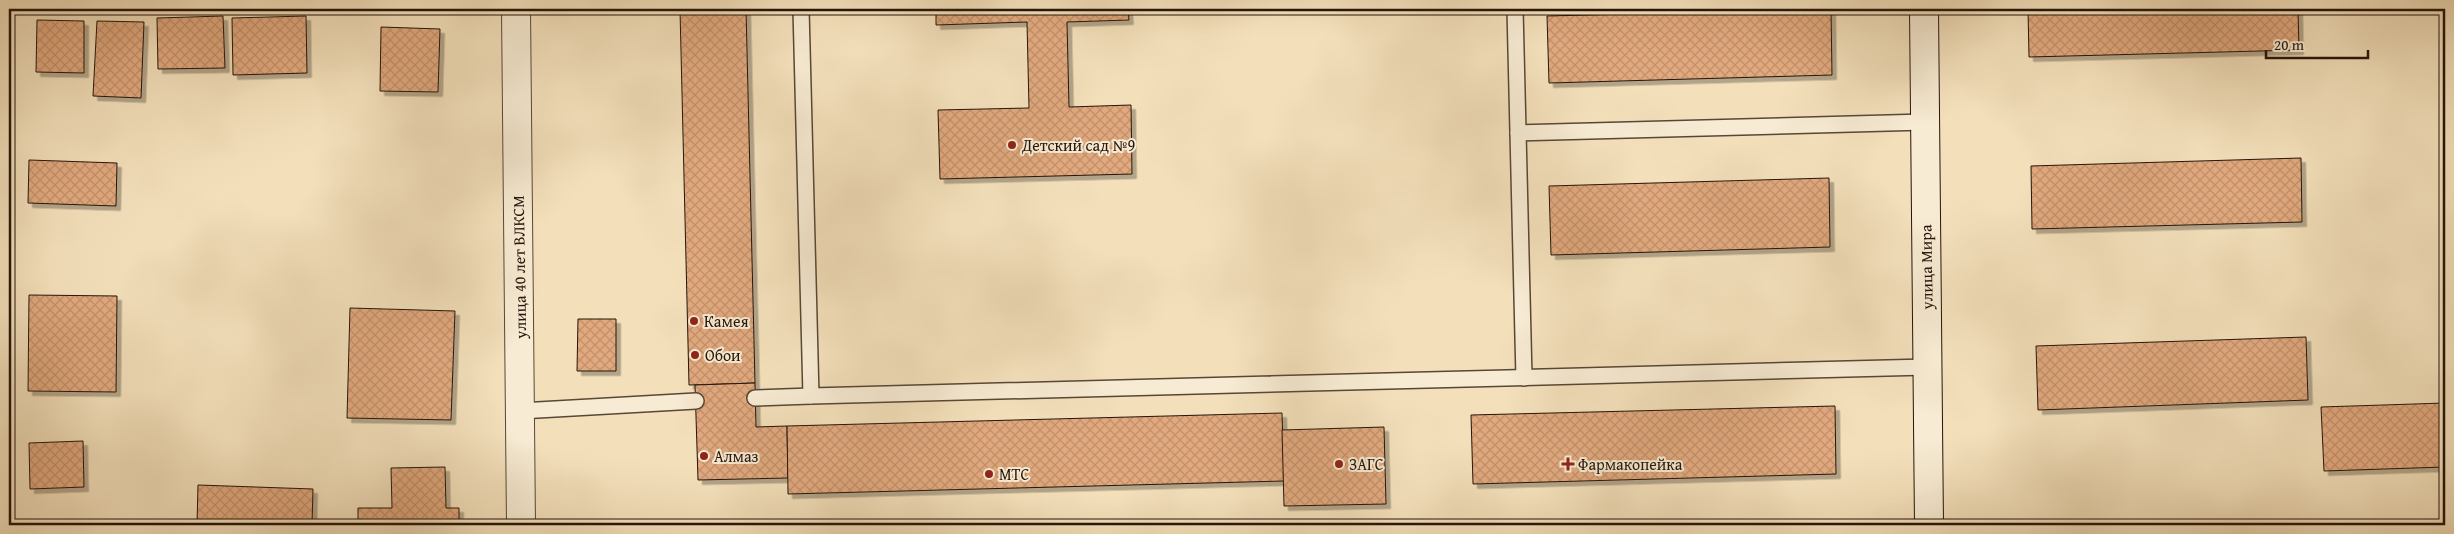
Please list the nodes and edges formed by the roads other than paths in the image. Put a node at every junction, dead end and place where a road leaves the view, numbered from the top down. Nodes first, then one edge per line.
1 (516, 9) edge
2 (802, 9) edge
3 (1515, 9) edge
4 (1924, 9) edge
5 (1925, 122) junction
6 (1518, 133) junction
7 (1927, 367) junction
8 (1524, 378) junction
9 (811, 396) junction
10 (755, 398) dead end
11 (696, 401) dead end
12 (520, 411) junction
13 (522, 525) edge
14 (1929, 525) edge

1 - 12 main road, улица 40 лет ВЛКСМ
2 - 9 lane
3 - 6 lane
4 - 5 main road, улица Мира
5 - 6 lane
5 - 7 main road, улица Мира
6 - 8 lane
7 - 8 lane
7 - 14 main road, улица Мира
8 - 9 lane
9 - 10 lane
11 - 12 lane
12 - 13 main road, улица 40 лет ВЛКСМ

